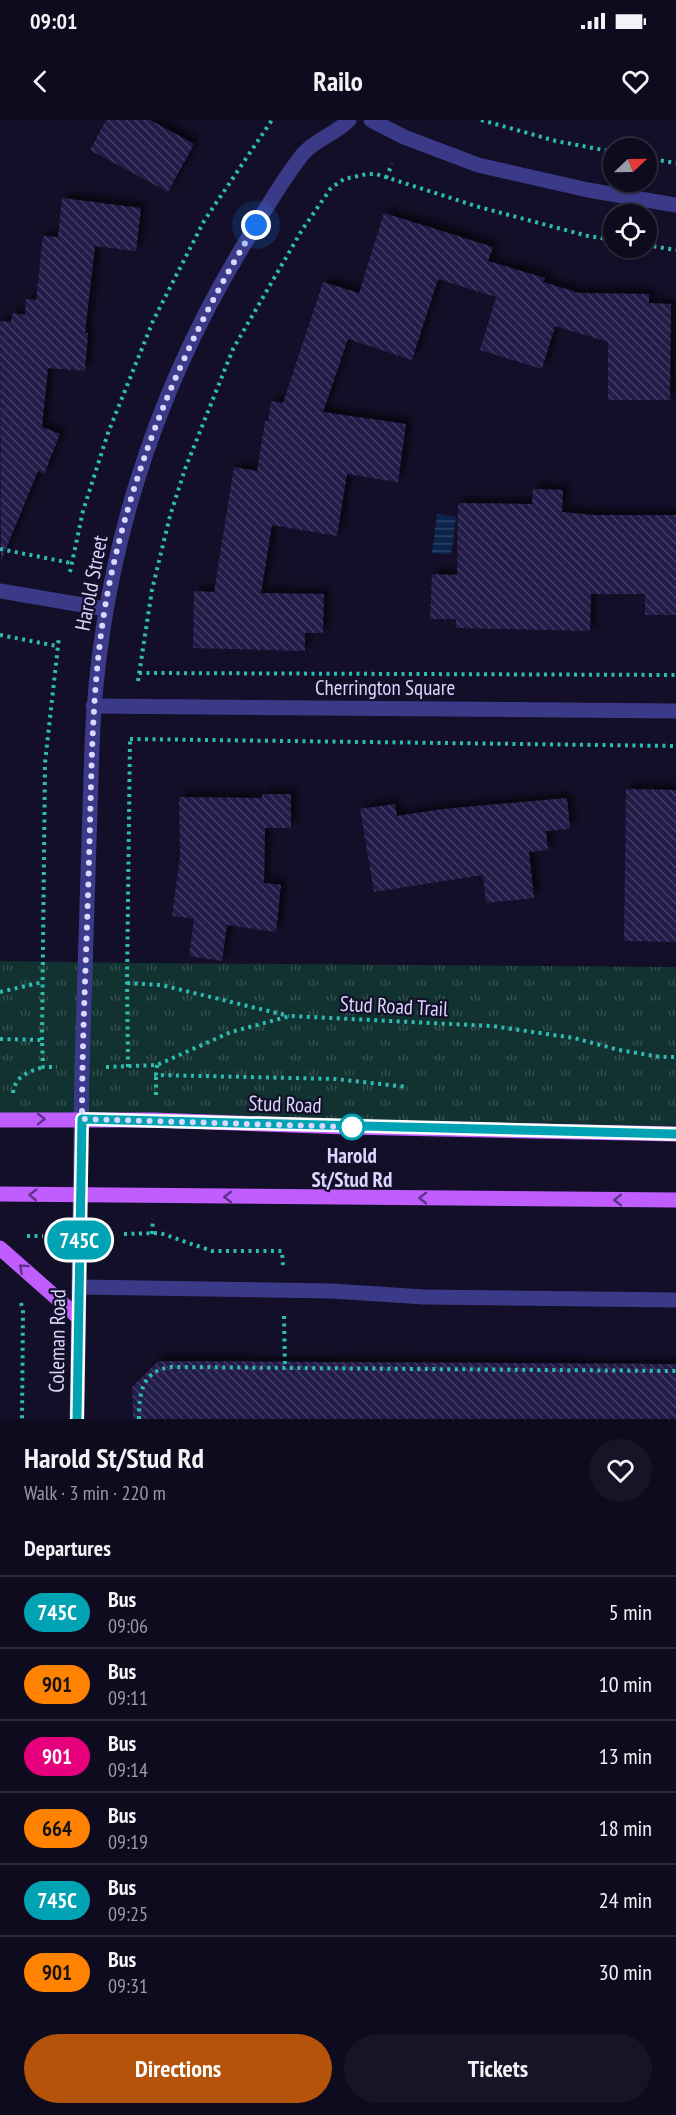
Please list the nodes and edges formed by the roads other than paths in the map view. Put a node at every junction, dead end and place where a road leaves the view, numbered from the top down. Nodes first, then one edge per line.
1 (349, 120) edge
2 (371, 120) edge
3 (676, 205) edge
4 (0, 591) edge
5 (106, 609) junction
6 (93, 706) junction
7 (676, 711) edge
8 (82, 1119) junction
9 (0, 1120) edge
10 (676, 1134) edge
11 (0, 1194) edge
12 (80, 1196) junction
13 (676, 1200) edge
14 (0, 1248) edge
15 (79, 1287) junction
16 (676, 1300) edge
17 (78, 1317) junction
18 (77, 1419) edge

1 - 5 street, Harold Street
2 - 3 street
4 - 5 street
5 - 6 street, Harold Street
6 - 7 street, Cherrington Square
6 - 8 street, Harold Street
9 -> 8 main road, Stud Road
8 - 10 main road, Stud Road
8 - 12 street, Coleman Road
12 -> 11 main road
13 -> 12 main road
12 - 15 street, Coleman Road
17 -> 14 main road
15 - 16 street
15 - 17 street, Coleman Road
17 - 18 street, Coleman Road

